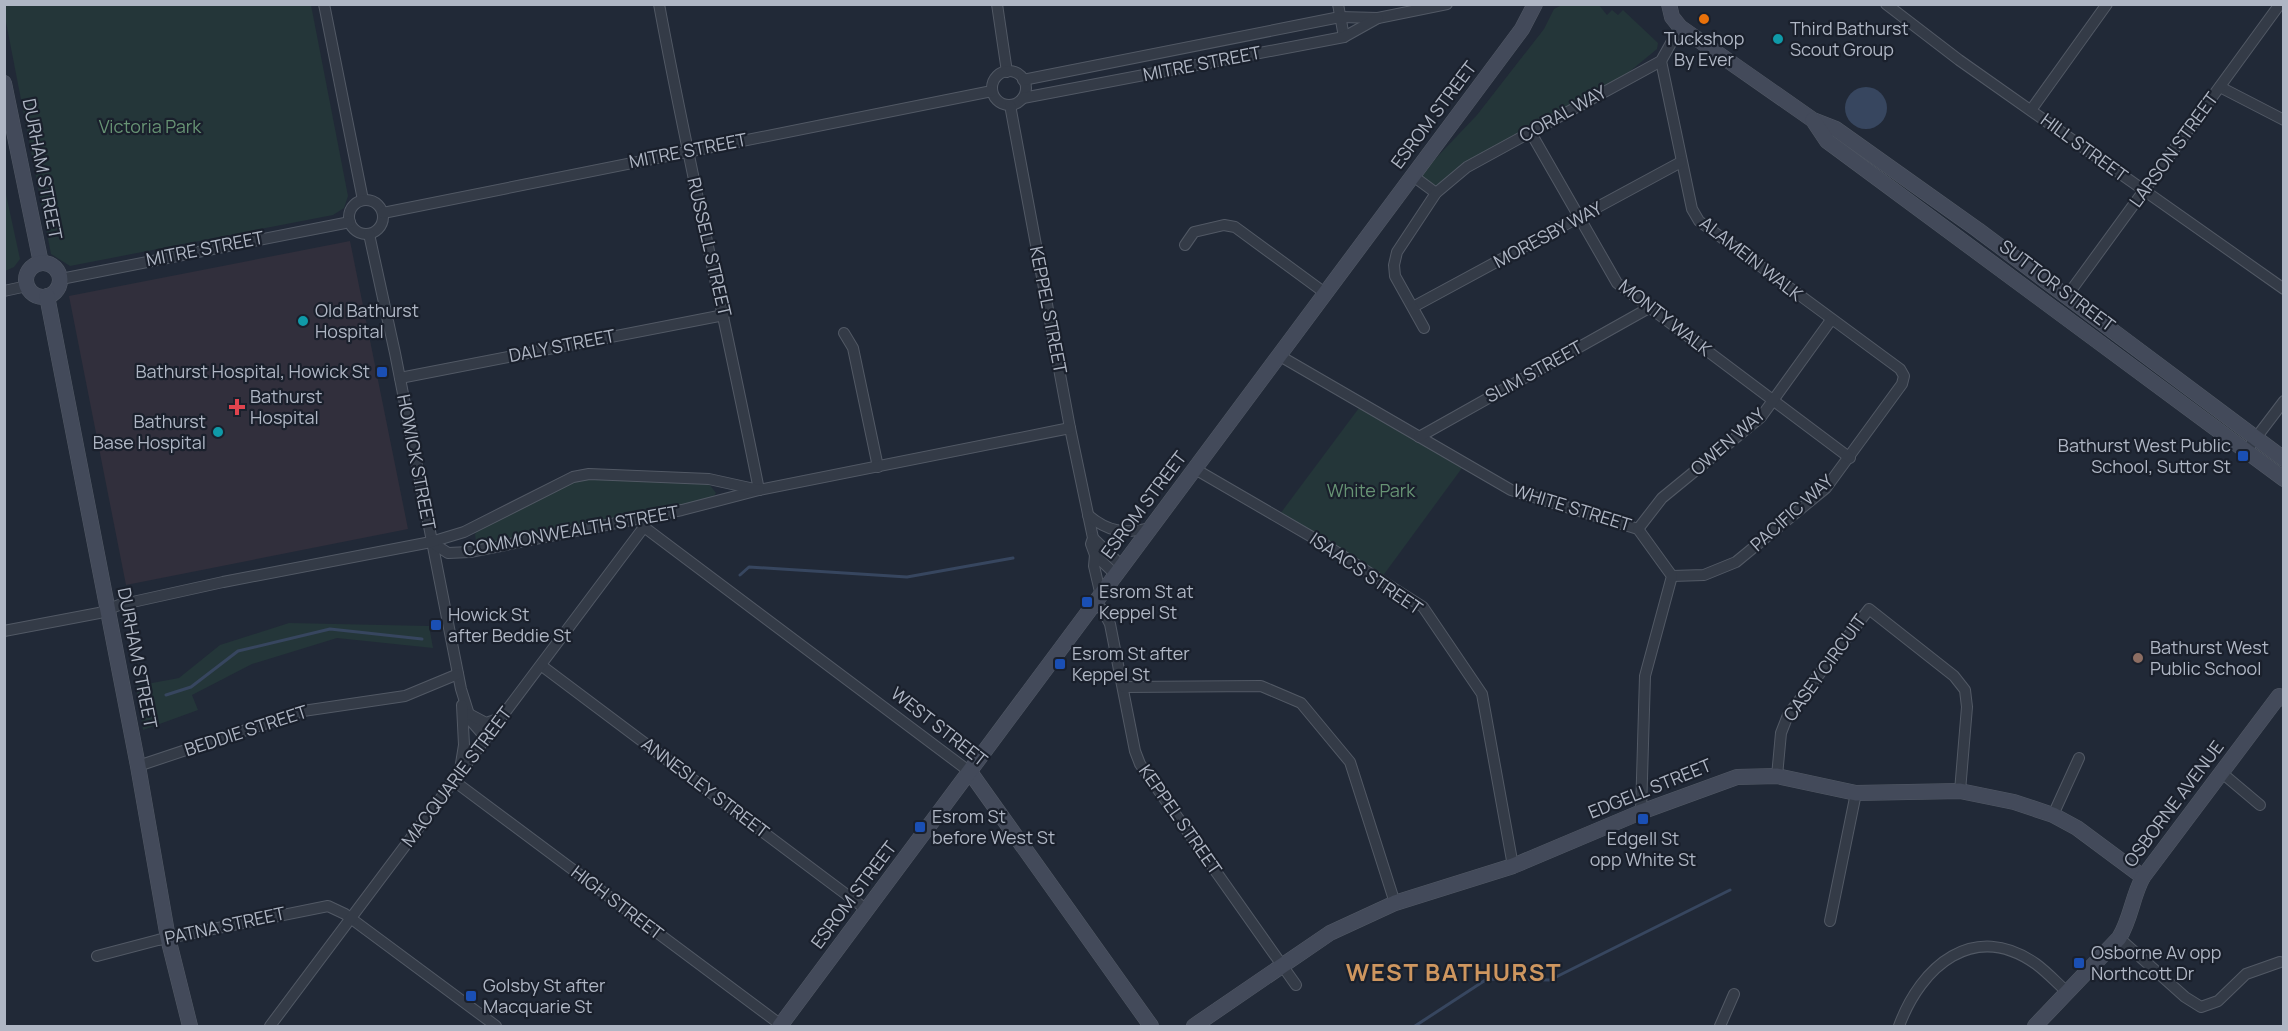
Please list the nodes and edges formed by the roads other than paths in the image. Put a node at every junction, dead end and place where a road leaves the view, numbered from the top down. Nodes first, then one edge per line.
1 (324, 4) edge
2 (659, 4) edge
3 (997, 4) edge
4 (1338, 4) edge
5 (1447, 4) edge
6 (1534, 4) edge
7 (1669, 4) edge
8 (1677, 4) edge
9 (1886, 4) edge
10 (2107, 4) edge
11 (2280, 4) edge
12 (1340, 17) junction
13 (1378, 18) junction
14 (1680, 27) junction
15 (1344, 37) junction
16 (1661, 61) junction
17 (1007, 72) junction
18 (1023, 80) junction
19 (4, 83) edge
20 (2220, 87) junction
21 (992, 92) junction
22 (1023, 98) junction
23 (1010, 105) junction
24 (2031, 110) junction
25 (1813, 120) junction
26 (2283, 120) edge
27 (1532, 133) junction
28 (687, 150) junction
29 (1681, 162) junction
30 (1413, 176) junction
31 (2144, 191) junction
32 (1437, 193) junction
33 (363, 200) junction
34 (383, 213) junction
35 (1580, 218) junction
36 (350, 222) junction
37 (369, 234) junction
38 (1185, 245) dead end
39 (41, 262) junction
40 (61, 279) junction
41 (27, 286) junction
42 (2283, 289) edge
43 (4, 291) edge
44 (1325, 293) junction
45 (47, 296) junction
46 (2067, 296) junction
47 (1413, 307) junction
48 (1649, 308) junction
49 (724, 315) junction
50 (1831, 320) junction
51 (1425, 328) dead end
52 (844, 333) dead end
53 (1280, 356) junction
54 (1904, 376) joint
55 (400, 378) junction
56 (1773, 401) junction
57 (2283, 401) edge
58 (1070, 428) junction
59 (1419, 437) junction
60 (2256, 438) junction
61 (2246, 451) junction
62 (1850, 458) junction
63 (2283, 459) edge
64 (878, 467) junction
65 (1195, 469) junction
66 (2283, 479) edge
67 (759, 490) junction
68 (1088, 514) junction
69 (643, 523) junction
70 (1150, 528) junction
71 (1638, 529) junction
72 (464, 532) junction
73 (1093, 538) junction
74 (431, 542) junction
75 (470, 552) junction
76 (1095, 555) junction
77 (1119, 571) junction
78 (1672, 576) junction
79 (1098, 600) junction
80 (108, 609) junction
81 (4, 631) edge
82 (542, 666) junction
83 (458, 674) junction
84 (1124, 687) junction
85 (462, 689) junction
86 (2282, 695) edge
87 (469, 714) junction
88 (502, 718) junction
89 (463, 728) junction
90 (483, 742) junction
91 (2079, 758) dead end
92 (138, 766) junction
93 (970, 772) junction
94 (2222, 773) junction
95 (1778, 776) junction
96 (456, 778) junction
97 (1960, 791) junction
98 (1856, 793) junction
99 (2260, 805) dead end
100 (1641, 812) junction
101 (2053, 816) junction
102 (1513, 866) junction
103 (2143, 877) junction
104 (1395, 903) junction
105 (867, 910) junction
106 (351, 918) junction
107 (1830, 921) dead end
108 (168, 938) junction
109 (2119, 938) junction
110 (97, 956) dead end
111 (2280, 962) dead end
112 (1282, 966) junction
113 (1296, 985) dead end
114 (2067, 992) junction
115 (1734, 993) dead end
116 (190, 1026) edge
117 (270, 1026) edge
118 (496, 1026) edge
119 (780, 1026) edge
120 (1151, 1026) edge
121 (1194, 1026) edge
122 (1719, 1026) edge
123 (1899, 1026) edge
124 (2034, 1026) edge

1 - 33 street
2 - 28 street, RUSSELL STREET
3 - 17 street
4 - 12 street
5 - 13 street, MITRE STREET
6 - 30 street, ESROM STREET
7 - 14 street, SUTTOR STREET
8 - 14 street
9 - 24 street, HILL STREET
10 - 24 street
11 - 20 street, LARSON STREET
12 - 13 street, MITRE STREET
12 - 15 street
12 - 18 street, MITRE STREET
13 - 15 street, MITRE STREET
14 - 16 street
14 - 25 street, SUTTOR STREET
15 - 22 street, MITRE STREET
16 - 27 street, CORAL WAY
16 - 29 street, ALAMEIN WALK
17 - 18 street
17 - 21 street
18 - 22 street
19 - 39 street, DURHAM STREET
20 - 26 street
20 - 31 street, LARSON STREET
21 - 23 street
21 - 28 street, MITRE STREET
22 - 23 street
23 - 58 street, KEPPEL STREET
24 - 31 street, HILL STREET
25 - 46 street, SUTTOR STREET
25 - 61 street, SUTTOR STREET
27 - 32 street, CORAL WAY
27 - 35 street, MONTY WALK
28 - 34 street, MITRE STREET
28 - 49 street, RUSSELL STREET
29 - 35 street, MORESBY WAY
29 - 50 street, ALAMEIN WALK
30 - 32 street
30 - 44 street, ESROM STREET
31 - 42 street, HILL STREET
31 - 46 street, LARSON STREET
32 - 47 street, CORAL WAY
33 - 34 street
33 - 36 street
34 - 37 street
35 - 47 street, MORESBY WAY
35 - 48 street, MONTY WALK
36 - 37 street
36 - 40 street, MITRE STREET
37 - 55 street, HOWICK STREET
38 - 44 street
39 - 40 street
39 - 41 street
40 - 45 street
41 - 43 street
41 - 45 street
44 - 53 street, ESROM STREET
45 - 80 street, DURHAM STREET
46 - 60 street, SUTTOR STREET
47 - 51 street, CORAL WAY
48 - 56 street, MONTY WALK
48 - 59 street, SLIM STREET
49 - 55 street, DALY STREET
49 - 67 street, RUSSELL STREET
50 - 54 street, ALAMEIN WALK
50 - 56 street, OWEN WAY
52 - 64 street
53 - 59 street, WHITE STREET
53 - 65 street, ESROM STREET
54 - 62 street, PACIFIC WAY
55 - 74 street, HOWICK STREET
56 - 62 street, MONTY WALK
56 - 71 street, OWEN WAY
57 - 60 street
58 - 64 street, COMMONWEALTH STREET
58 - 68 street, KEPPEL STREET
59 - 71 street, WHITE STREET
60 - 61 street
60 - 63 street, SUTTOR STREET
61 - 66 street, SUTTOR STREET
62 - 78 street, PACIFIC WAY
64 - 67 street, COMMONWEALTH STREET
65 - 70 street, ESROM STREET
65 - 102 street, ISAACS STREET
67 - 69 street, COMMONWEALTH STREET
67 - 72 street
68 - 70 street
68 - 73 street, KEPPEL STREET
69 - 75 street, COMMONWEALTH STREET
69 - 82 street, MACQUARIE STREET
69 - 93 street, WEST STREET
70 - 77 street, ESROM STREET
71 - 78 street, WHITE STREET
72 - 74 street
72 - 75 street
73 - 76 street, KEPPEL STREET
73 - 77 street
74 - 75 street, COMMONWEALTH STREET
74 - 80 street
74 - 83 street, HOWICK STREET
76 - 77 street
76 - 79 street, KEPPEL STREET
77 - 79 street, ESROM STREET
78 - 100 street
79 - 84 street, KEPPEL STREET
79 - 93 street, ESROM STREET
80 - 81 street
80 - 92 street, DURHAM STREET
82 - 88 street, MACQUARIE STREET
82 - 105 street, ANNESLEY STREET
83 - 85 street, HOWICK STREET
83 - 92 street, BEDDIE STREET
84 - 104 street
84 - 112 street, KEPPEL STREET
85 - 87 street, HOWICK STREET
85 - 89 street, HOWICK STREET
86 - 94 street, OSBORNE AVENUE
87 - 88 street
87 - 90 street, HOWICK STREET
88 - 90 street, MACQUARIE STREET
89 - 90 street
89 - 96 street, HOWICK STREET
90 - 96 street, MACQUARIE STREET
91 - 101 street
92 - 108 street, DURHAM STREET
93 - 105 street, ESROM STREET
93 - 120 street, WEST STREET
94 - 99 street
94 - 103 street, OSBORNE AVENUE
95 - 97 street, CASEY CIRCUIT
95 - 98 street, EDGELL STREET
95 - 100 street, EDGELL STREET
96 - 106 street, MACQUARIE STREET
96 - 119 street, HIGH STREET
97 - 98 street, EDGELL STREET
97 - 101 street, EDGELL STREET
98 - 107 street
100 - 102 street, EDGELL STREET
101 - 103 street, EDGELL STREET
102 - 104 street, EDGELL STREET
103 - 109 street, OSBORNE AVENUE
104 - 112 street, EDGELL STREET
105 - 119 street, ESROM STREET
106 - 108 street, PATNA STREET
106 - 117 street, MACQUARIE STREET
106 - 118 street, PATNA STREET
108 - 110 street, PATNA STREET
108 - 116 street, DURHAM STREET
109 - 111 street
109 - 114 street, OSBORNE AVENUE
112 - 113 street, KEPPEL STREET
112 - 121 street, EDGELL STREET
114 - 123 street
114 - 124 street, OSBORNE AVENUE
115 - 122 street

